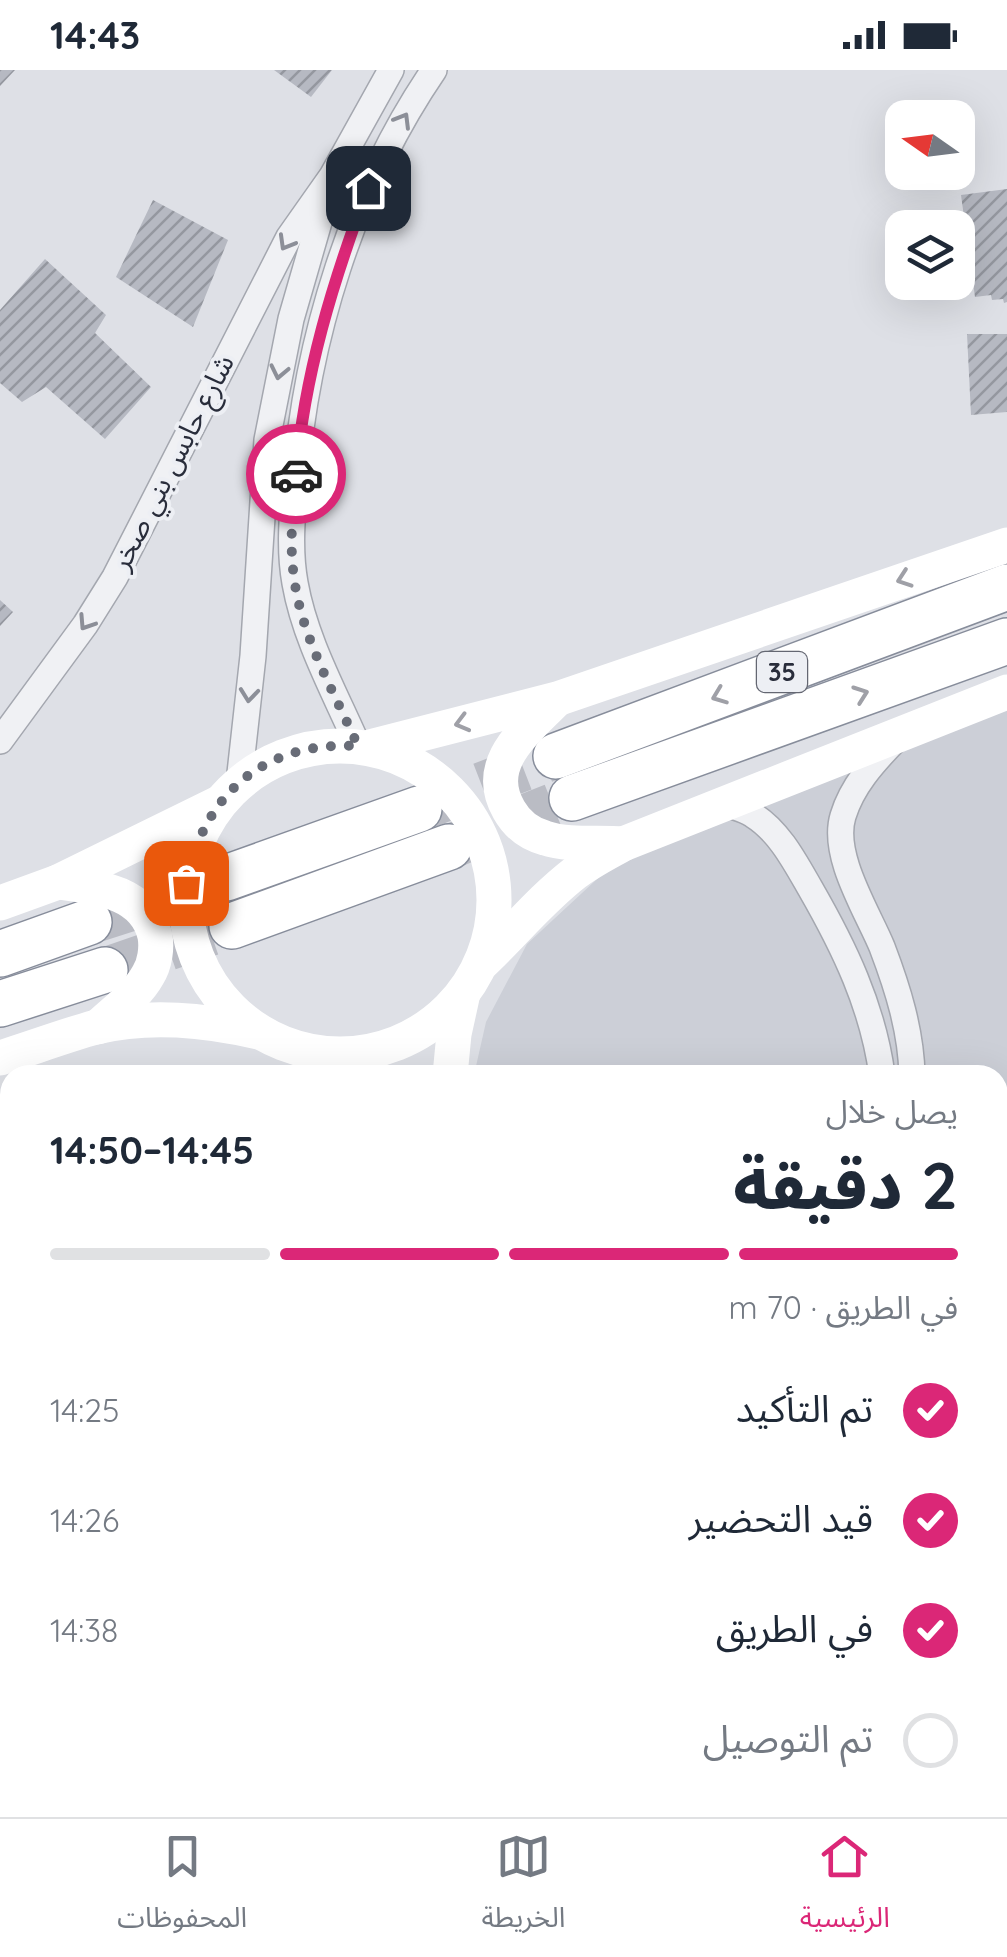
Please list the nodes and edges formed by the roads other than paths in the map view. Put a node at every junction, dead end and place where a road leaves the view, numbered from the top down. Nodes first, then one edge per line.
1 (391, 70) edge
2 (434, 70) edge
3 (332, 176) junction
4 (1004, 555) edge
5 (1007, 642) edge
6 (1007, 692) edge
7 (557, 699) junction
8 (902, 734) junction
9 (0, 741) edge
10 (364, 746) junction
11 (556, 756) tunnel mouth
12 (230, 792) junction
13 (572, 798) tunnel mouth
14 (724, 803) junction
15 (419, 809) tunnel mouth
16 (623, 844) junction
17 (449, 847) tunnel mouth
18 (226, 878) tunnel mouth
19 (58, 882) junction
20 (0, 904) edge
21 (89, 922) tunnel mouth
22 (232, 926) tunnel mouth
23 (0, 954) edge
24 (106, 970) tunnel mouth
25 (472, 979) junction
26 (0, 1004) edge
27 (98, 1027) junction
28 (269, 1037) junction
29 (0, 1058) edge
30 (296, 1065) edge
31 (451, 1065) edge
32 (880, 1065) edge
33 (911, 1065) edge

1 - 3 street, شارع حابس بني صخر
10 -> 2 street
3 -> 9 street, شارع حابس بني صخر
3 -> 12 street, شارع حابس بني صخر
4 -> 7 main road
4 -> 11 highway, 35
13 -> 5 highway, 35
6 - 8 main road
7 -> 10 main road
7 - 16 main road
8 - 14 main road
8 - 33 street
10 - 12 main road
10 - 25 main road
12 - 19 main road
12 - 28 main road
14 - 16 main road
14 - 32 street
15 - 18 highway
16 - 25 main road
17 - 22 highway
19 - 20 main road
19 - 27 main road
21 - 23 highway
24 - 26 highway
25 - 28 main road
25 - 31 main road
27 - 28 main road
27 - 29 main road
28 - 30 main road

